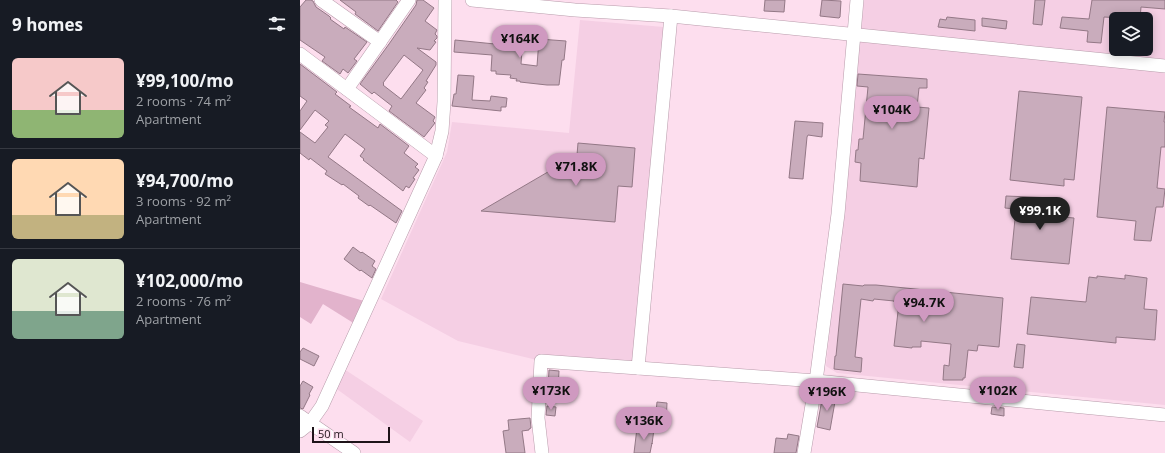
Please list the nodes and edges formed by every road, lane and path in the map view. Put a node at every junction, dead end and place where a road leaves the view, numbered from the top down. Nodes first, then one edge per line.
1 (321, 0) edge
2 (407, 0) edge
3 (445, 0) edge
4 (472, 0) edge
5 (857, 0) edge
6 (575, 5) edge
7 (670, 16) junction
8 (854, 34) junction
9 (380, 42) junction
10 (300, 54) edge
11 (1165, 66) edge
12 (347, 89) junction
13 (436, 156) junction
14 (638, 368) junction
15 (816, 381) junction
16 (1165, 411) edge
17 (303, 423) edge
18 (354, 453) edge
19 (542, 453) edge
20 (804, 453) edge

1 - 9 street
2 - 9 street
3 - 13 street
4 - 6 street
5 - 8 street
6 - 7 street
7 - 8 street
7 - 14 street
8 - 11 street
8 - 15 street
9 - 12 street
10 - 12 street
12 - 13 street
13 - 17 street
14 - 15 street
14 - 19 street
15 - 16 street
15 - 20 street
17 - 18 street

